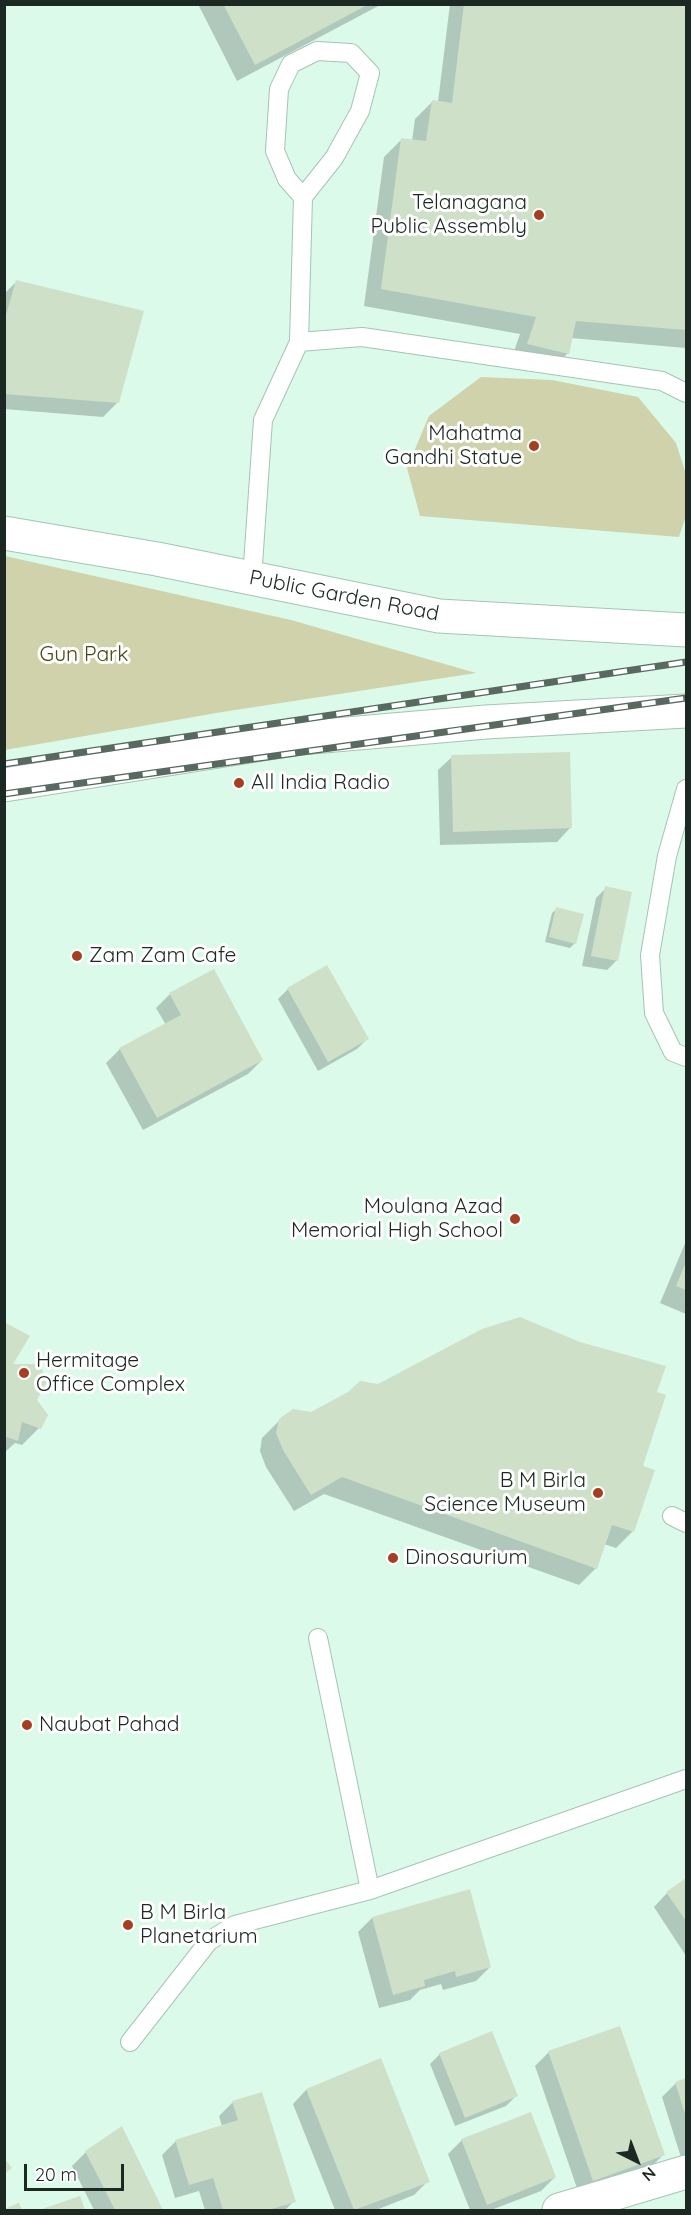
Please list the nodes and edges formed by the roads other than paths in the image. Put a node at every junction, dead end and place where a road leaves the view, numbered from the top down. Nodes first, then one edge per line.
1 (303, 197) junction
2 (299, 342) junction
3 (687, 393) edge
4 (4, 533) edge
5 (252, 579) junction
6 (687, 630) edge
7 (687, 711) edge
8 (4, 785) edge
9 (687, 789) edge
10 (687, 1057) edge
11 (318, 1638) dead end
12 (687, 1779) edge
13 (370, 1890) junction
14 (130, 2042) dead end
15 (687, 2172) edge
16 (559, 2211) edge

1 - 1 lane
1 - 2 lane
2 - 3 lane
2 - 5 lane
4 - 5 main road, Public Garden Road
5 - 6 main road, Public Garden Road
7 - 8 main road
9 - 10 lane
11 - 13 lane
12 - 13 lane
13 - 14 lane
15 - 16 main road

